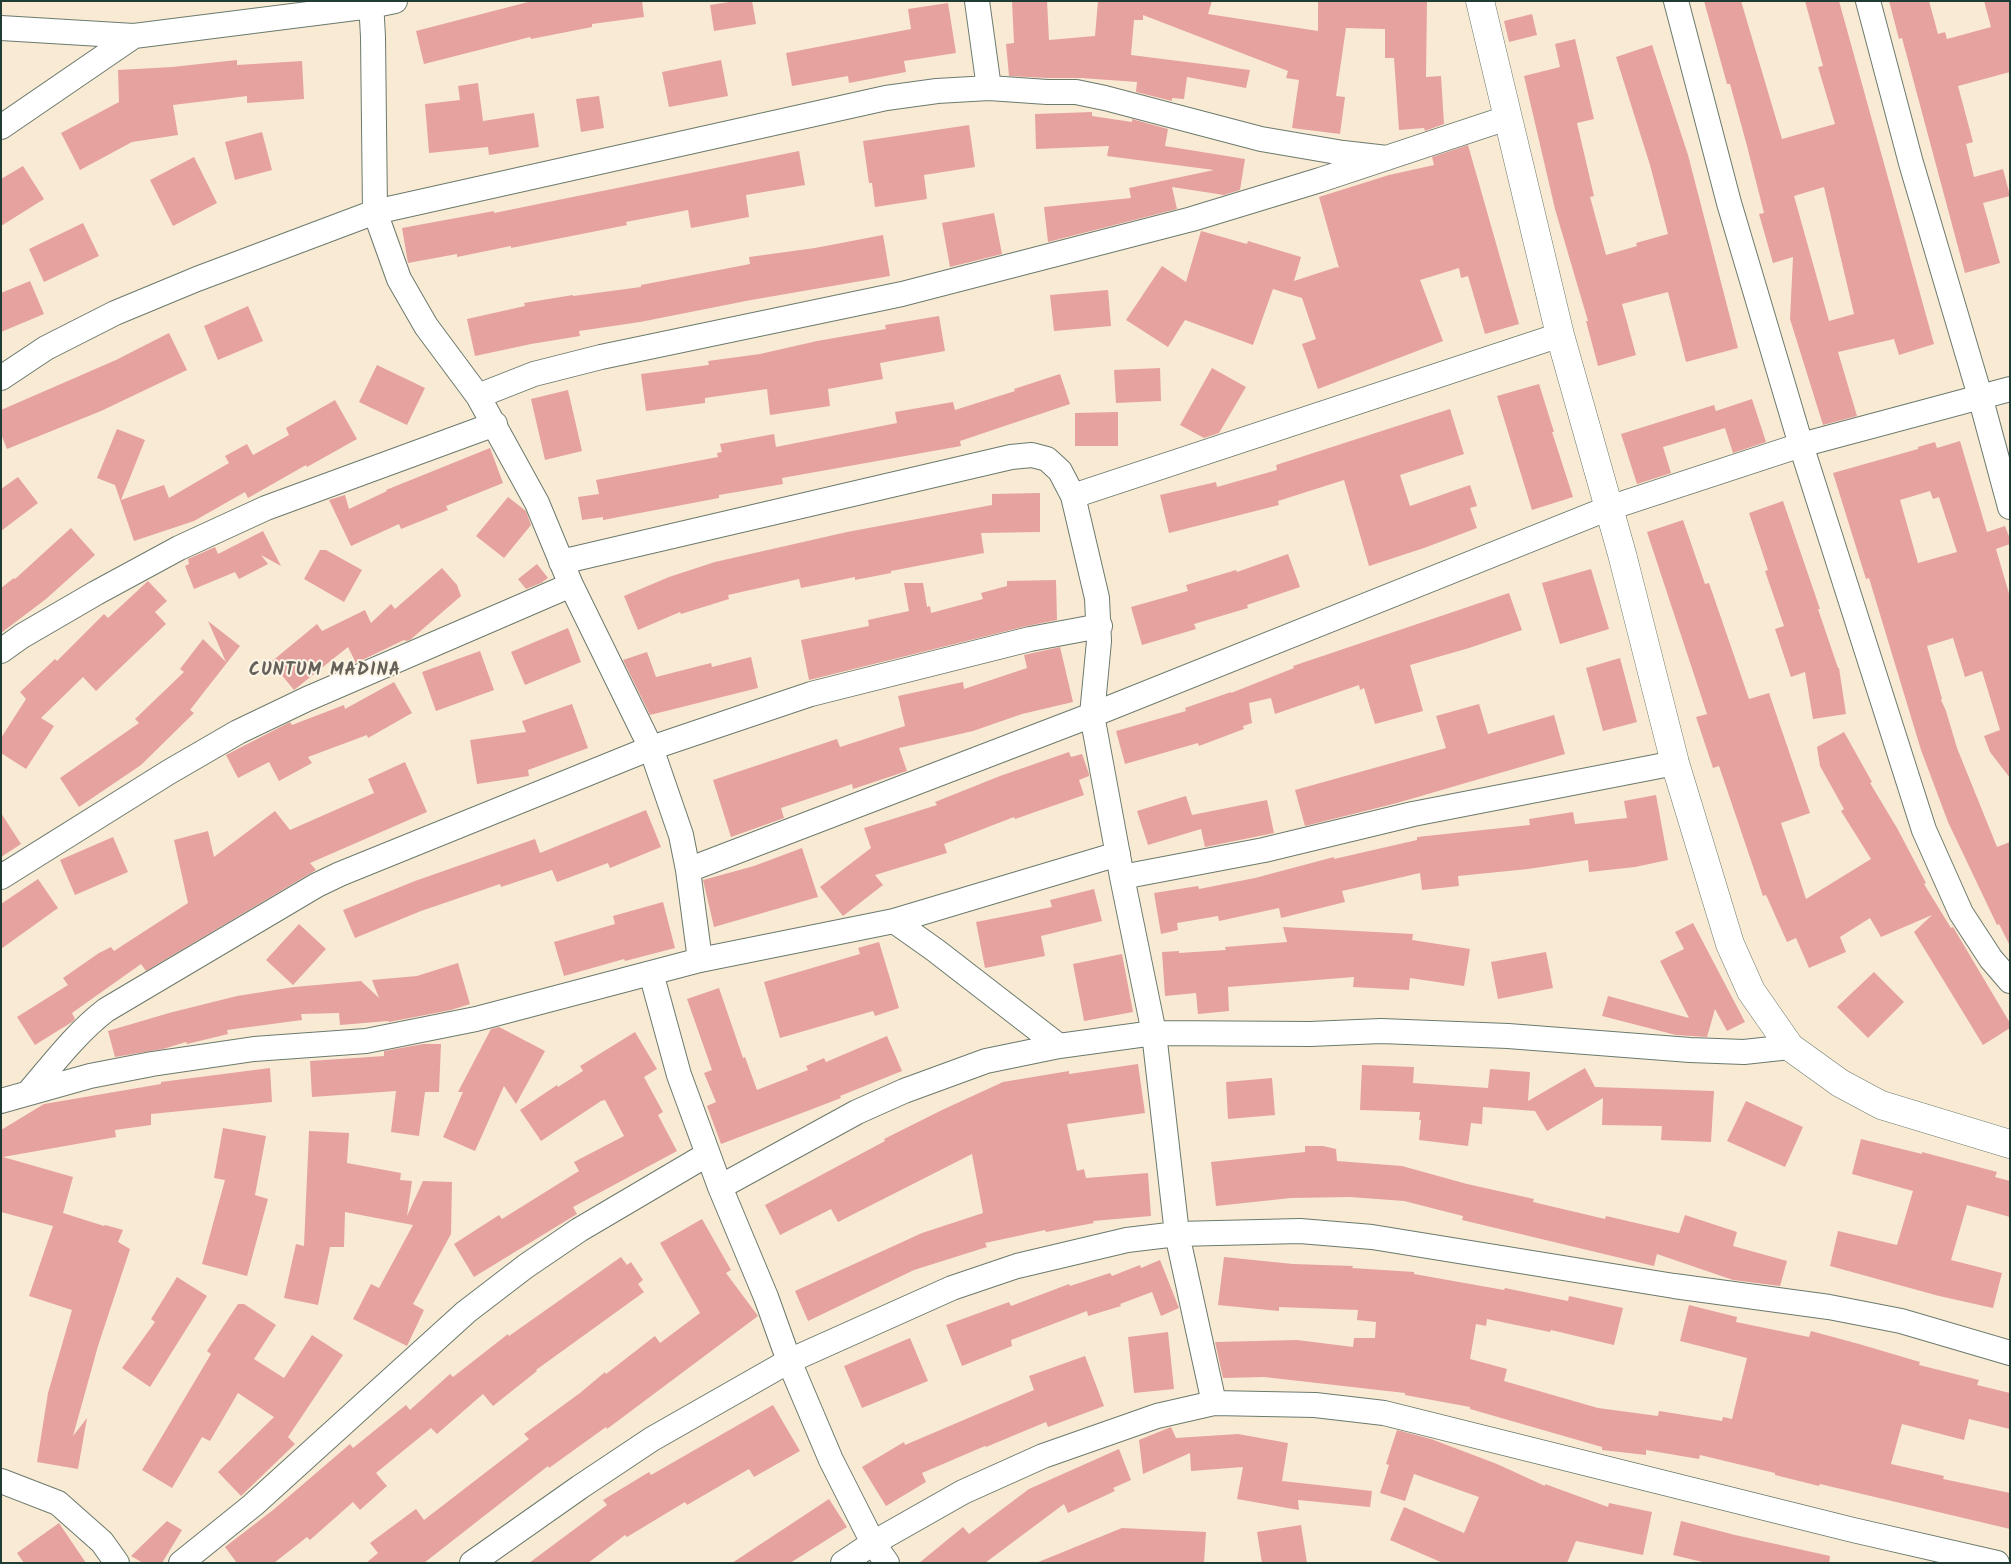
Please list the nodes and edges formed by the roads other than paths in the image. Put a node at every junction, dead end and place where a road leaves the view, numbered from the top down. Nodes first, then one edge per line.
1 (395, 1) edge
2 (977, 1) edge
3 (1480, 1) edge
4 (1676, 1) edge
5 (1868, 1) edge
6 (371, 4) edge
7 (1, 28) edge
8 (134, 36) junction
9 (989, 88) junction
10 (1507, 118) junction
11 (1, 127) edge
12 (1387, 158) junction
13 (375, 212) junction
14 (1560, 335) junction
15 (1, 378) edge
16 (2010, 389) edge
17 (478, 396) junction
18 (1980, 396) junction
19 (495, 424) junction
20 (1801, 445) junction
21 (1073, 496) junction
22 (2010, 507) edge
23 (1609, 508) junction
24 (562, 562) junction
25 (571, 585) junction
26 (1100, 626) junction
27 (1, 651) edge
28 (1092, 715) junction
29 (651, 748) junction
30 (1676, 763) junction
31 (1120, 866) junction
32 (688, 870) junction
33 (1, 876) edge
34 (894, 922) junction
35 (700, 960) junction
36 (651, 973) junction
37 (2010, 981) edge
38 (1154, 1033) junction
39 (1059, 1046) junction
40 (1790, 1047) junction
41 (28, 1094) junction
42 (1, 1101) edge
43 (2010, 1144) edge
44 (708, 1154) junction
45 (720, 1187) junction
46 (1177, 1234) junction
47 (2010, 1353) edge
48 (789, 1361) junction
49 (1214, 1403) junction
50 (1, 1481) edge
51 (873, 1543) junction
52 (117, 1563) edge
53 (181, 1563) edge
54 (472, 1563) edge
55 (843, 1563) edge
56 (887, 1563) edge
57 (1997, 1563) edge

1 - 6 street
2 - 9 street
3 - 10 street
4 - 20 street
5 - 18 street
6 - 8 street
6 - 13 street
7 - 8 street
8 - 11 street
9 - 12 street
9 - 13 street
10 - 12 street
10 - 14 street
12 - 17 street
13 - 15 street
13 - 17 street
14 - 21 street
14 - 23 street
16 - 18 street
17 - 19 street
18 - 20 street
18 - 22 street
19 - 24 street
19 - 27 street
20 - 23 street
20 - 37 street
21 - 24 street
21 - 26 street
23 - 28 street
23 - 30 street
24 - 25 street
25 - 29 street
25 - 33 street
26 - 28 street
26 - 29 street
28 - 31 street
28 - 32 street
29 - 32 street
29 - 41 street
30 - 31 street
30 - 40 street
31 - 34 street
31 - 38 street
32 - 35 street
34 - 35 street
34 - 39 street
35 - 36 street
36 - 41 street
36 - 44 street
38 - 39 street
38 - 40 street
38 - 46 street
39 - 45 street
40 - 43 street
41 - 42 street
44 - 45 street
44 - 53 street
45 - 48 street
46 - 47 street
46 - 48 street
46 - 49 street
48 - 51 street
48 - 54 street
49 - 51 street
49 - 57 street
50 - 52 street
51 - 55 street
51 - 56 street

